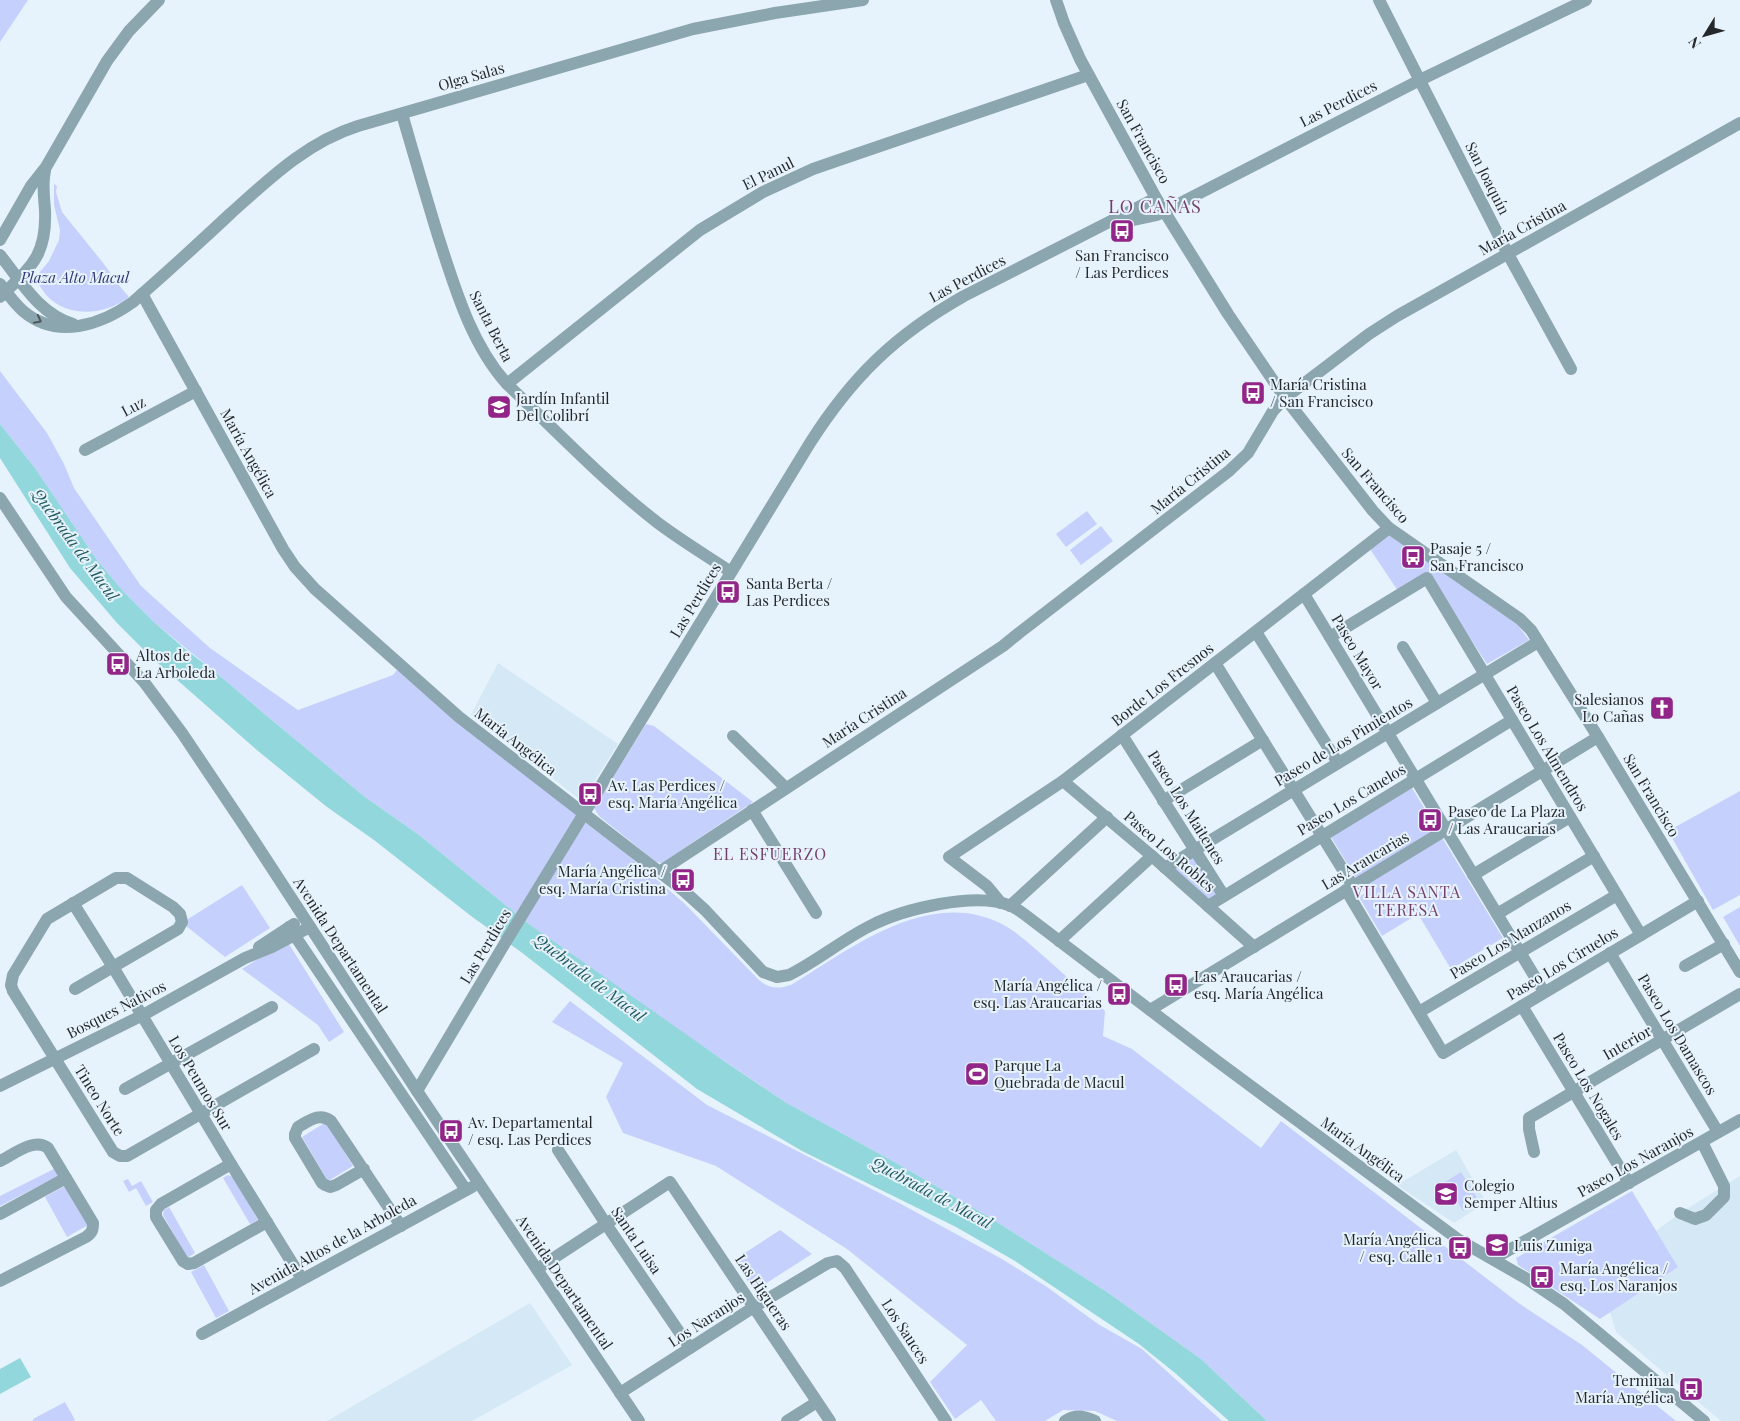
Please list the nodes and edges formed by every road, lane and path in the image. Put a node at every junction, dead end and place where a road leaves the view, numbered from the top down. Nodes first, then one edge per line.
1 (159, 0) edge
2 (863, 0) edge
3 (1056, 0) edge
4 (1379, 0) edge
5 (1586, 0) edge
6 (1088, 75) junction
7 (1420, 80) junction
8 (402, 114) junction
9 (1740, 123) edge
10 (46, 167) junction
11 (1156, 198) junction
12 (1164, 210) junction
13 (1103, 226) junction
14 (0, 240) edge
15 (1508, 254) junction
16 (0, 255) edge
17 (19, 278) junction
18 (2, 291) edge
19 (142, 294) junction
20 (81, 325) junction
21 (1571, 369) dead end
22 (507, 384) junction
23 (196, 391) junction
24 (1285, 398) junction
25 (85, 450) dead end
26 (0, 498) edge
27 (1389, 528) junction
28 (731, 572) junction
29 (1304, 594) junction
30 (1256, 632) junction
31 (1330, 637) junction
32 (1538, 642) junction
33 (1403, 647) dead end
34 (1215, 663) junction
35 (1484, 674) junction
36 (1437, 703) junction
37 (1512, 720) junction
38 (1387, 733) junction
39 (1122, 735) junction
40 (733, 736) dead end
41 (1598, 736) junction
42 (1263, 740) junction
43 (1338, 763) junction
44 (1542, 770) junction
45 (1415, 779) junction
46 (1063, 780) junction
47 (786, 788) junction
48 (1294, 790) junction
49 (1163, 801) junction
50 (752, 810) junction
51 (584, 814) junction
52 (1107, 817) junction
53 (1570, 817) junction
54 (1445, 830) junction
55 (1322, 836) junction
56 (1195, 850) junction
57 (1152, 856) junction
58 (1594, 856) junction
59 (949, 857) joint
60 (1165, 868) junction
61 (659, 872) junction
62 (1473, 875) junction
63 (1350, 888) junction
64 (1617, 895) junction
65 (1224, 896) junction
66 (1698, 901) junction
67 (73, 903) junction
68 (1006, 904) junction
69 (1208, 906) junction
70 (816, 914) dead end
71 (1496, 914) junction
72 (306, 922) junction
73 (291, 932) junction
74 (1641, 935) junction
75 (1059, 941) junction
76 (1724, 944) junction
77 (1254, 947) junction
78 (1520, 952) junction
79 (1610, 953) junction
80 (1685, 966) dead end
81 (113, 967) junction
82 (1740, 972) edge
83 (76, 989) dead end
84 (1544, 992) junction
85 (1740, 994) edge
86 (1522, 1006) junction
87 (272, 1007) dead end
88 (1150, 1010) junction
89 (1419, 1012) junction
90 (143, 1015) junction
91 (1662, 1040) junction
92 (314, 1049) dead end
93 (54, 1059) junction
94 (170, 1063) junction
95 (0, 1086) edge
96 (124, 1089) dead end
97 (417, 1092) junction
98 (1574, 1092) junction
99 (202, 1114) junction
100 (1740, 1120) edge
101 (1718, 1132) junction
102 (1702, 1142) junction
103 (558, 1150) dead end
104 (1534, 1152) dead end
105 (0, 1161) edge
106 (231, 1164) junction
107 (364, 1169) junction
108 (66, 1178) junction
109 (479, 1183) junction
110 (1629, 1183) junction
111 (466, 1190) junction
112 (1680, 1213) dead end
113 (0, 1214) edge
114 (267, 1222) junction
115 (606, 1224) junction
116 (401, 1226) junction
117 (1493, 1259) junction
118 (837, 1261) joint
119 (537, 1269) junction
120 (302, 1279) junction
121 (0, 1281) edge
122 (754, 1307) junction
123 (202, 1334) dead end
124 (690, 1348) junction
125 (620, 1393) junction
126 (817, 1402) junction
127 (1090, 1420) edge
128 (639, 1421) edge
129 (787, 1421) edge
130 (830, 1421) edge
131 (946, 1421) edge
132 (1065, 1421) edge
133 (1704, 1421) edge

1 - 10 street
2 - 8 street, Olga Salas
3 - 6 street, San Francisco
4 - 7 street, San Joaquín
5 - 7 street, Las Perdices
6 - 11 street, San Francisco
6 - 22 street, El Panul
7 - 12 street, Las Perdices
7 - 15 street, San Joaquín
8 - 19 street, Olga Salas
8 - 22 street, Santa Berta
9 - 15 street, María Cristina
10 - 14 street
10 - 17 street
11 - 12 street, San Francisco
11 - 13 street, Las Perdices
12 - 13 street, Las Perdices
12 - 24 street, San Francisco
13 - 28 street, Las Perdices
15 - 21 street, San Joaquín
15 - 24 street, María Cristina
16 - 17 street
17 - 18 street
17 - 20 street
18 -> 20 street, Olga Salas
19 - 20 street, Olga Salas
19 - 23 street, María Angélica
22 - 28 street, Santa Berta
23 - 25 street, Luz
23 - 51 street, María Angélica
24 - 27 street, San Francisco
24 - 47 street, María Cristina
26 - 72 street, Avenida Departamental
27 - 29 street, Borde Los Fresnos
27 - 32 street, San Francisco
28 - 51 street, Las Perdices
29 - 30 street, Borde Los Fresnos
29 - 31 street, Paseo Mayor
30 - 34 street, Borde Los Fresnos
30 - 43 street
31 - 35 street, Paseo Los Almendros
31 - 38 street, Paseo Mayor
32 - 35 street, Paseo de Los Pimientos
32 - 41 street, San Francisco
33 - 36 street
34 - 39 street, Borde Los Fresnos
34 - 42 street
35 - 36 street, Paseo de Los Pimientos
35 - 37 street, Paseo Los Almendros
36 - 38 street, Paseo de Los Pimientos
37 - 44 street, Paseo Los Almendros
37 - 45 street, Paseo Los Canelos
38 - 43 street, Paseo de Los Pimientos
38 - 45 street, Paseo Mayor
39 - 46 street, Borde Los Fresnos
39 - 49 street, Paseo Los Maitenes
40 - 47 street
41 - 44 street, Las Araucarias
41 - 66 street, San Francisco
42 - 48 street
42 - 49 street
43 - 48 street, Paseo de Los Pimientos
44 - 53 street, Paseo Los Almendros
44 - 54 street, Las Araucarias
45 - 54 street, Paseo Mayor
45 - 55 street, Paseo Los Canelos
46 - 52 street, Paseo Los Robles
46 - 59 street, Borde Los Fresnos
47 - 50 street, María Cristina
48 - 55 street
48 - 56 street, Paseo de Los Pimientos
49 - 56 street, Paseo Los Maitenes
50 - 61 street, María Cristina
50 - 70 street
51 - 61 street, María Angélica
51 - 97 street, Las Perdices
52 - 57 street, Paseo Los Robles
52 - 68 street
53 - 58 street, Paseo Los Almendros
53 - 62 street
54 - 62 street, Paseo Mayor
54 - 63 street, Las Araucarias
55 - 63 street
55 - 65 street, Paseo Los Canelos
56 - 60 street, Paseo de Los Pimientos
56 - 65 street, Paseo Los Maitenes
57 - 60 street, Paseo Los Robles
57 - 75 street
58 - 64 street, Paseo Los Almendros
58 - 71 street
59 - 68 street, María Angélica
60 - 69 street, Paseo Los Robles
61 - 68 street, María Angélica
62 - 71 street, Paseo Mayor
63 - 77 street, Las Araucarias
63 - 89 street
64 - 74 street, Paseo Los Almendros
64 - 78 street, Paseo Los Manzanos
65 - 69 street, Paseo Los Canelos
66 - 74 street, Paseo Los Ciruelos
66 - 76 street, San Francisco
67 - 81 street, Los Peumos Sur
67 - 81 street
67 - 93 street, Tineo Norte
68 - 75 street, María Angélica
69 - 77 street, Paseo Los Robles
71 - 78 street, Paseo Mayor
72 - 73 street, Bosques Nativos
72 - 97 street, Avenida Departamental
73 - 90 street, Bosques Nativos
73 - 111 street
74 - 79 street, Paseo Los Ciruelos
75 - 88 street, María Angélica
76 - 80 street
76 - 82 street, San Francisco
77 - 88 street, Las Araucarias
78 - 84 street, Paseo Mayor
78 - 89 street, Paseo Los Manzanos
79 - 84 street, Paseo Los Ciruelos
79 - 91 street, Paseo Los Damascos
81 - 83 street
81 - 90 street, Los Peumos Sur
84 - 86 street, Paseo Los Ciruelos
85 - 91 street, Interior
86 - 89 street, Paseo Los Ciruelos
86 - 98 street, Paseo Los Nogales
87 - 94 street
88 - 117 street, María Angélica
90 - 93 street, Bosques Nativos
90 - 94 street, Los Peumos Sur
91 - 98 street, Interior
91 - 101 street, Paseo Los Damascos
92 - 99 street
93 - 95 street, Bosques Nativos
93 - 99 street, Tineo Norte
94 - 96 street
94 - 99 street, Los Peumos Sur
97 - 109 street, Avenida Departamental
98 - 104 street, Interior
98 - 110 street, Paseo Los Nogales
99 - 106 street, Los Peumos Sur
100 - 101 street, Paseo Los Naranjos
101 - 102 street, Paseo Los Naranjos
102 - 110 street, Paseo Los Naranjos
102 - 112 street
103 - 115 street, Santa Luisa
105 - 108 street
106 - 114 street, Los Peumos Sur
106 - 114 street
107 - 107 street
107 - 116 street
108 - 113 street
108 - 121 street
109 - 111 street, Avenida Altos de la Arboleda
109 - 119 street, Avenida Departamental
110 - 117 street, Paseo Los Naranjos
111 - 116 street, Avenida Altos de la Arboleda
114 - 120 street, Los Peumos Sur
115 - 119 street
115 - 122 street, Las Higueras
115 - 124 street, Santa Luisa
116 - 120 street, Avenida Altos de la Arboleda
117 - 133 street, María Angélica
118 - 122 street, Los Naranjos
118 - 131 street, Los Sauces
119 - 125 street, Avenida Departamental
120 - 123 street, Avenida Altos de la Arboleda
122 - 124 street, Los Naranjos
122 - 126 street, Las Higueras
124 - 125 street, Los Naranjos
125 - 128 street, Avenida Departamental
126 - 129 street
126 - 130 street, Las Higueras
127 - 132 street

